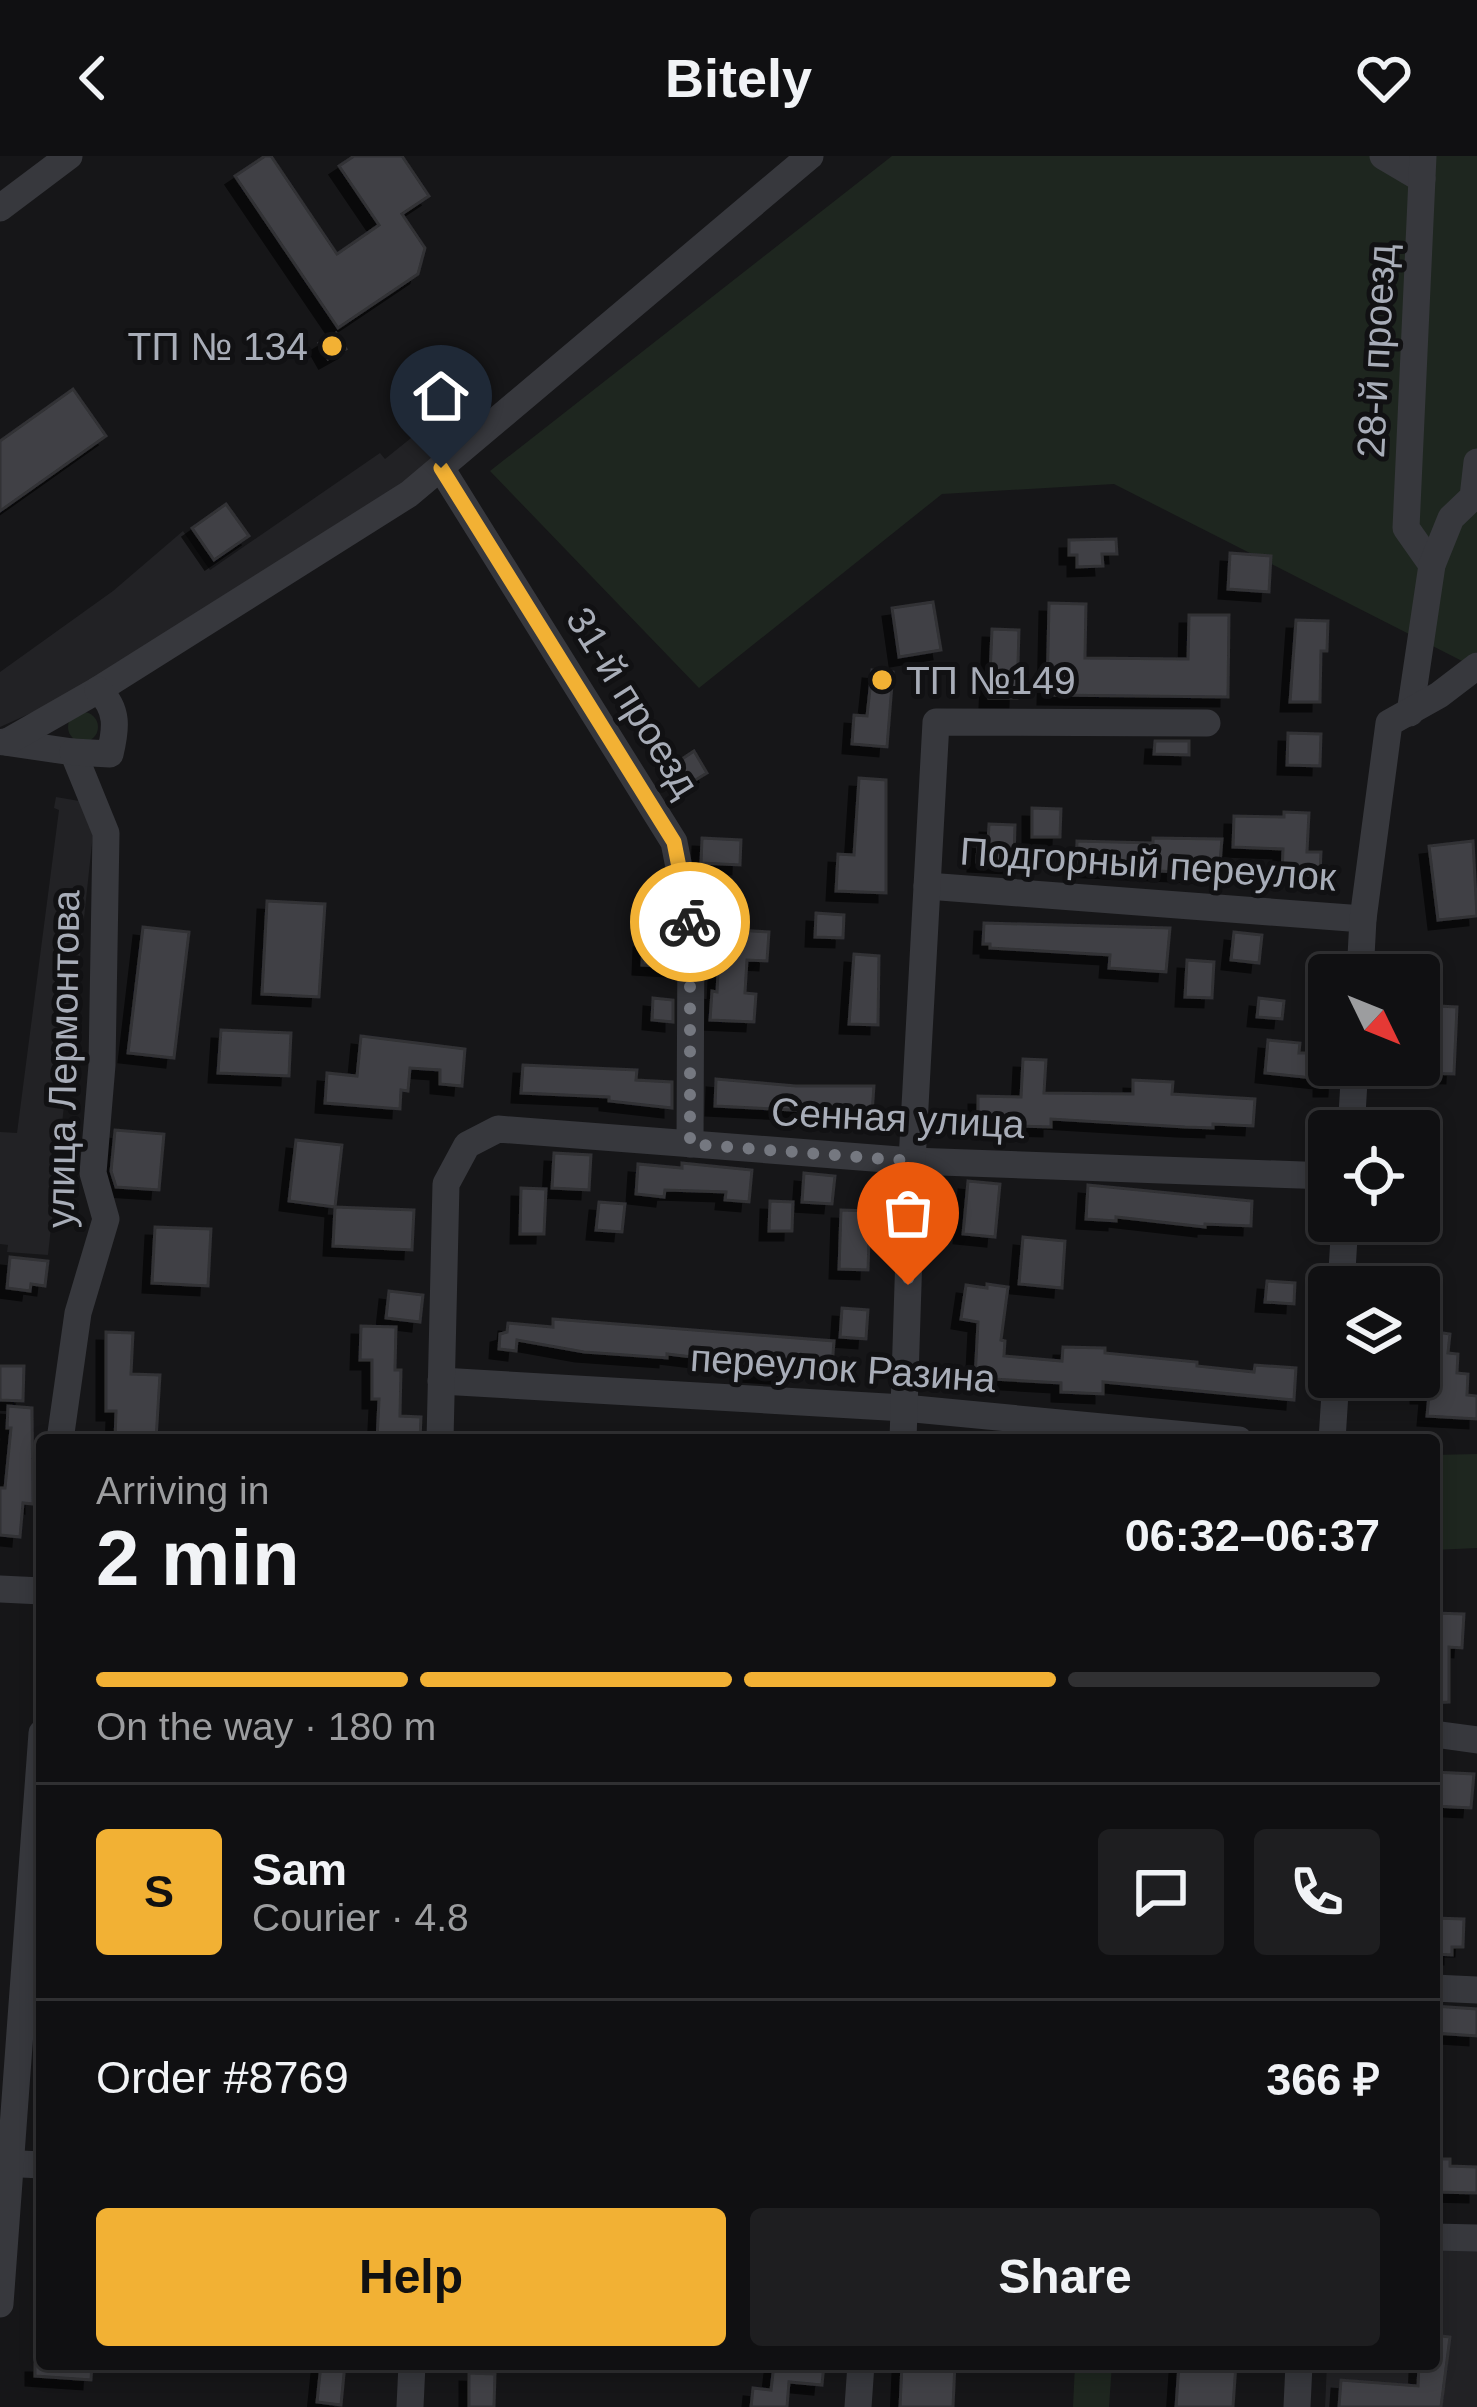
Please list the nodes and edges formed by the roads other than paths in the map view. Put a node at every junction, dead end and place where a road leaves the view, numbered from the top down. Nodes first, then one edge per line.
1 (69, 156) edge
2 (810, 156) edge
3 (1383, 156) edge
4 (1423, 168) edge
5 (0, 208) edge
6 (1477, 462) edge
7 (441, 468) junction
8 (1432, 566) junction
9 (1477, 666) edge
10 (98, 690) junction
11 (1399, 718) junction
12 (1207, 723) dead end
13 (3, 742) edge
14 (73, 752) junction
15 (927, 886) junction
16 (1363, 919) junction
17 (1361, 954) edge
18 (690, 1144) junction
19 (912, 1161) junction
20 (1308, 1175) edge
21 (441, 1381) junction
22 (1335, 1398) edge
23 (904, 1408) junction
24 (61, 1434) edge
25 (440, 1434) edge
26 (903, 1434) edge
27 (1176, 1434) edge
28 (1332, 1434) edge
29 (0, 1588) edge
30 (36, 1591) edge
31 (1440, 1735) edge
32 (1477, 1740) edge
33 (36, 1805) edge
34 (1440, 1988) edge
35 (1477, 1990) edge
36 (6, 2163) edge
37 (36, 2165) edge
38 (1440, 2237) edge
39 (1477, 2238) edge
40 (0, 2304) edge
41 (412, 2370) edge
42 (861, 2370) edge
43 (1299, 2370) edge
44 (410, 2407) edge
45 (859, 2407) edge
46 (1297, 2407) edge

1 - 5 street
2 - 7 street
3 - 4 street, 28-й проезд
4 - 8 street, 28-й проезд
6 - 8 street
7 - 10 street
7 - 18 street, 31-й проезд
8 - 11 street
9 - 11 street
10 - 13 street
10 - 14 street
11 - 16 street
12 - 15 street
13 - 14 street
14 - 24 street, улица Лермонтова
15 - 16 street, Подгорный переулок
15 - 19 street
16 - 17 street
18 - 19 street, Сенная улица
18 - 21 street, Сенная улица
19 - 20 street, Сенная улица
19 - 23 street
21 - 23 street, переулок Разина
21 - 25 street
22 - 28 street
23 - 26 street
23 - 27 street, переулок Разина
29 - 30 street
31 - 32 street
33 - 36 street
34 - 35 street
36 - 37 street
36 - 40 street
38 - 39 street
41 - 44 street
42 - 45 street
43 - 46 street

